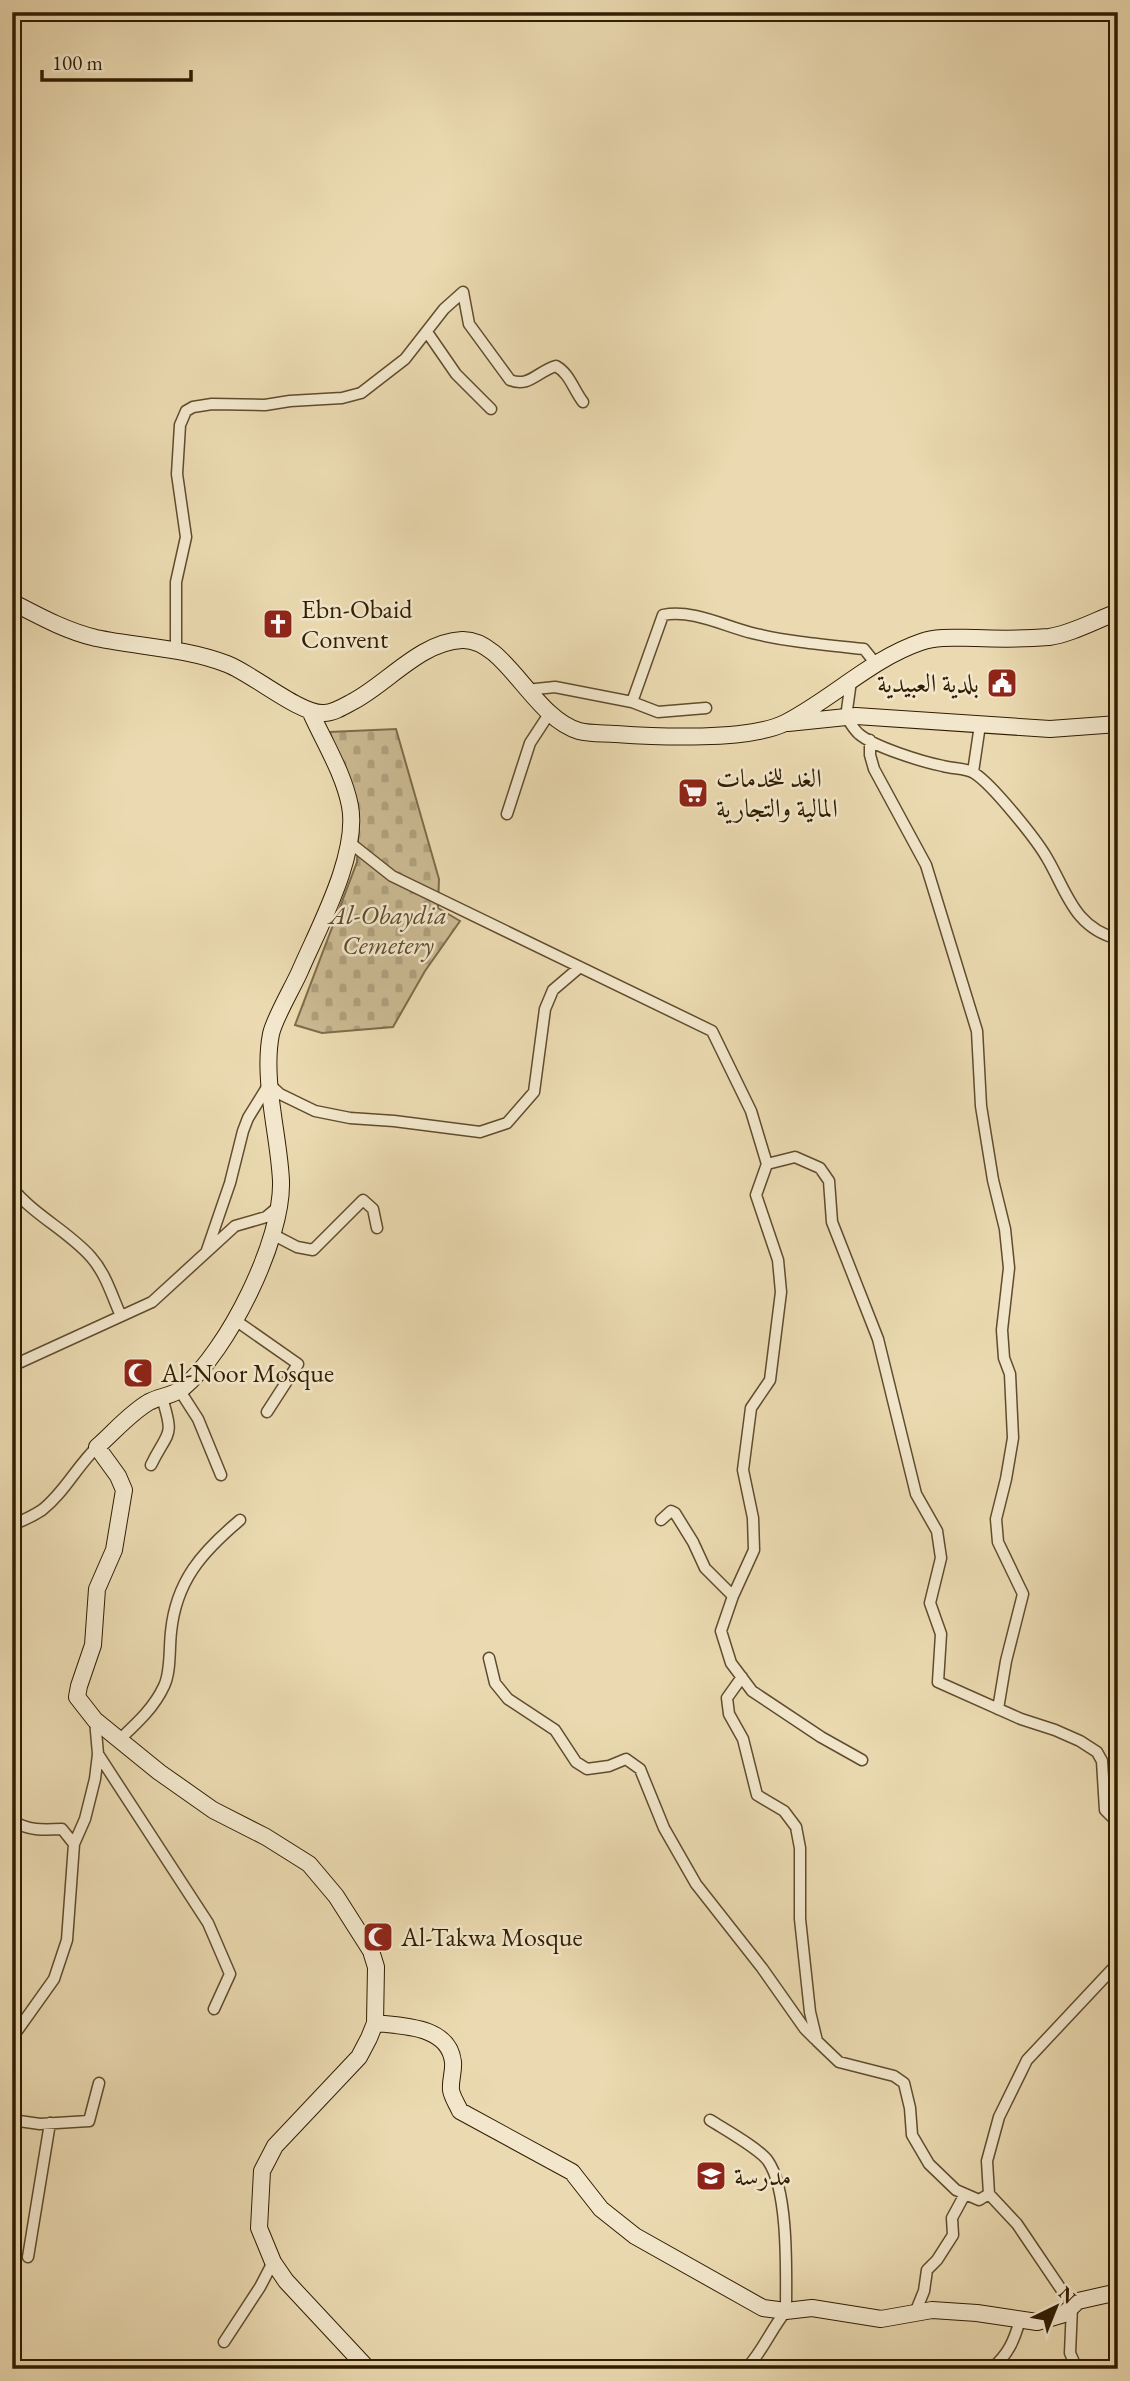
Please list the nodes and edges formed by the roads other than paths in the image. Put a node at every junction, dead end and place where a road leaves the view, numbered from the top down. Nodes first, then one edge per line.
1 (428, 332) junction
2 (583, 402) dead end
3 (491, 409) dead end
4 (12, 602) edge
5 (1118, 612) edge
6 (176, 651) junction
7 (876, 664) junction
8 (851, 681) junction
9 (526, 690) junction
10 (632, 702) junction
11 (706, 708) dead end
12 (311, 713) junction
13 (549, 714) junction
14 (846, 717) junction
15 (782, 724) junction
16 (1118, 724) edge
17 (980, 725) junction
18 (870, 740) junction
19 (973, 772) junction
20 (507, 814) dead end
21 (349, 842) junction
22 (1118, 939) edge
23 (580, 967) junction
24 (269, 1084) junction
25 (766, 1164) junction
26 (12, 1188) edge
27 (279, 1206) junction
28 (377, 1228) dead end
29 (272, 1234) junction
30 (207, 1250) junction
31 (121, 1316) junction
32 (235, 1320) junction
33 (12, 1366) edge
34 (180, 1391) junction
35 (162, 1398) junction
36 (267, 1412) dead end
37 (97, 1447) junction
38 (151, 1465) dead end
39 (221, 1475) dead end
40 (240, 1520) dead end
41 (661, 1520) dead end
42 (12, 1525) edge
43 (733, 1596) junction
44 (489, 1658) dead end
45 (742, 1677) junction
46 (998, 1709) junction
47 (95, 1720) junction
48 (119, 1740) junction
49 (98, 1754) junction
50 (862, 1760) dead end
51 (12, 1821) edge
52 (1118, 1824) edge
53 (74, 1843) junction
54 (1118, 1963) edge
55 (214, 2009) dead end
56 (375, 2023) junction
57 (12, 2038) edge
58 (817, 2041) junction
59 (99, 2083) dead end
60 (12, 2120) edge
61 (710, 2120) dead end
62 (50, 2123) junction
63 (965, 2194) junction
64 (989, 2194) junction
65 (28, 2257) dead end
66 (273, 2262) junction
67 (1118, 2292) edge
68 (1070, 2304) junction
69 (786, 2311) junction
70 (915, 2312) junction
71 (1020, 2320) junction
72 (224, 2342) dead end
73 (368, 2369) edge
74 (746, 2369) edge
75 (991, 2369) edge
76 (1077, 2369) edge

1 - 2 street
1 - 3 street
1 - 6 street
4 - 6 street
5 - 7 street
6 - 12 street
7 - 8 street
7 - 10 street
8 - 14 street
8 - 15 street
9 - 10 street
9 - 12 street
9 - 13 street
10 - 11 street
12 - 21 street
13 - 15 street
13 - 20 street
14 - 15 street
14 - 17 street
14 - 18 street
16 - 17 street
17 - 19 street
18 - 19 street
18 - 46 street
19 - 22 street
21 - 23 street
21 - 24 street
23 - 24 street
23 - 25 street
24 - 27 street
24 - 30 street
25 - 43 street
25 - 46 street
26 - 31 street
27 - 29 street
27 - 30 street
28 - 29 street
29 - 32 street
30 - 31 street
31 - 33 street
32 - 34 street
32 - 36 street
34 - 35 street
34 - 39 street
35 - 37 street
35 - 38 street
37 - 42 street
37 - 47 street
40 - 48 street
41 - 43 street
43 - 45 street
44 - 58 street
45 - 50 street
45 - 58 street
46 - 52 street
47 - 48 street
47 - 49 street
48 - 56 street
49 - 53 street
49 - 55 street
51 - 53 street
53 - 57 street
54 - 64 street
56 - 66 street
56 - 69 street
58 - 63 street
59 - 62 street
60 - 62 street
61 - 69 street
62 - 65 street
63 - 64 street
63 - 70 street
64 - 68 street
66 - 72 street
66 - 73 street
67 - 68 street
68 - 71 street
68 - 76 street
69 - 70 street
69 - 74 street
70 - 71 street
71 - 75 street

